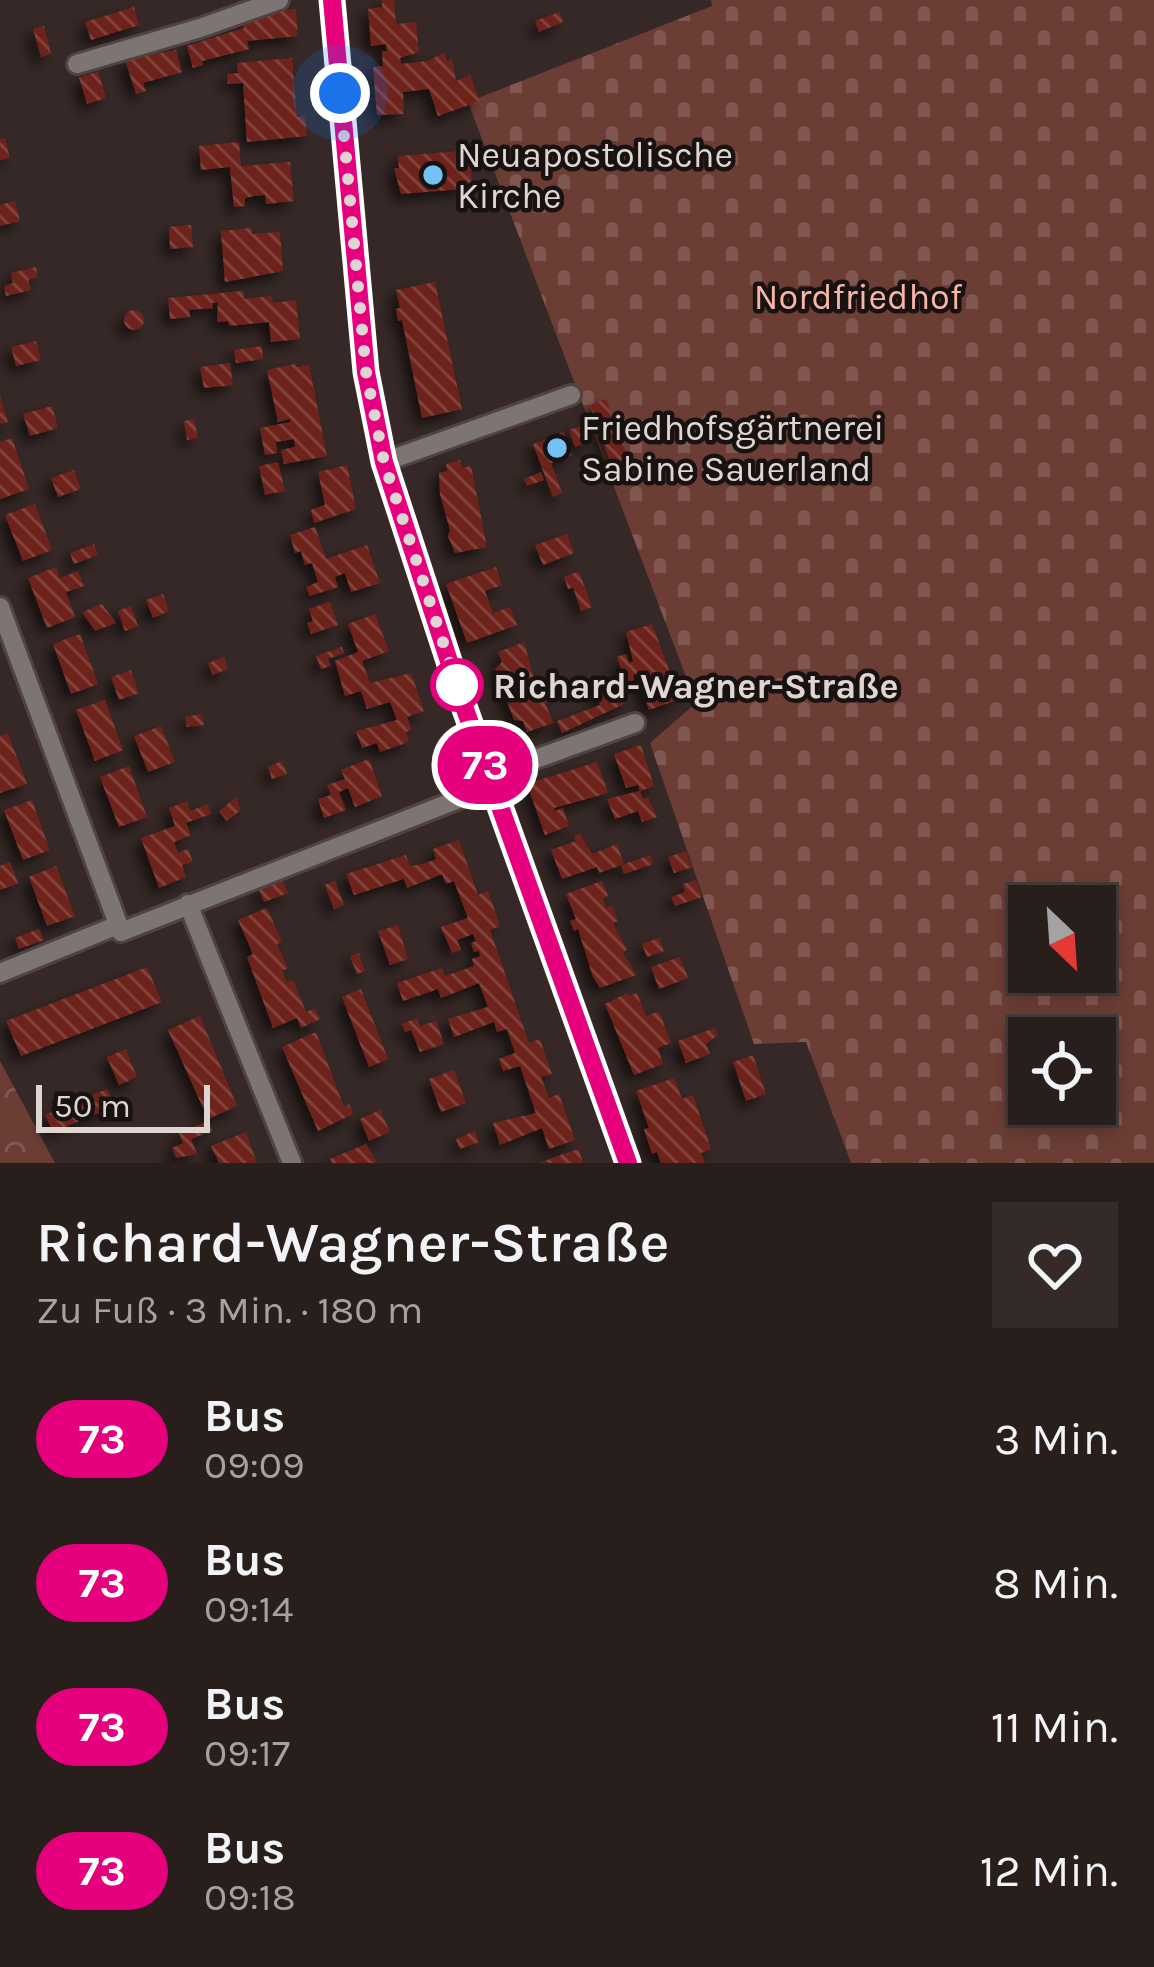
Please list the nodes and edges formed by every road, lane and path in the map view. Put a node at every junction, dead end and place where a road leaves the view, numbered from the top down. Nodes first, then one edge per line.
1 (279, 0) edge
2 (332, 0) edge
3 (76, 64) dead end
4 (571, 395) dead end
5 (384, 462) junction
6 (0, 608) edge
7 (635, 723) dead end
8 (491, 781) junction
9 (188, 904) junction
10 (118, 925) junction
11 (0, 973) edge
12 (292, 1163) edge
13 (628, 1163) edge

1 - 3 street
2 - 5 street
4 - 5 street
5 - 8 street
6 - 10 street
7 - 8 street
8 - 9 street
8 - 13 street
9 - 10 street
9 - 12 street
10 - 11 street

